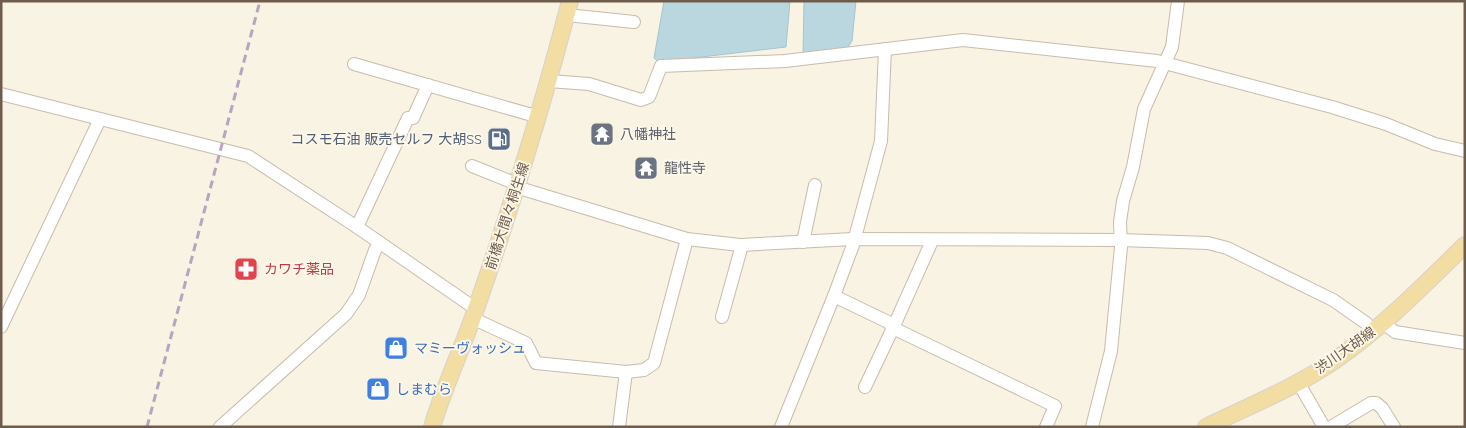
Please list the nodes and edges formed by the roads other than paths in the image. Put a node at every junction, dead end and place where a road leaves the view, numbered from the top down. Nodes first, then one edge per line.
1 (1178, 1) edge
2 (568, 8) edge
3 (634, 22) dead end
4 (885, 49) junction
5 (1166, 63) junction
6 (354, 64) dead end
7 (549, 81) junction
8 (428, 85) junction
9 (1, 94) edge
10 (539, 117) junction
11 (100, 119) junction
12 (1465, 151) edge
13 (472, 166) dead end
14 (517, 185) junction
15 (814, 185) dead end
16 (357, 227) junction
17 (687, 239) junction
18 (853, 239) junction
19 (1120, 240) junction
20 (932, 241) junction
21 (803, 242) junction
22 (380, 243) junction
23 (742, 245) junction
24 (1465, 245) edge
25 (834, 296) junction
26 (474, 313) junction
27 (722, 317) dead end
28 (1, 327) edge
29 (1378, 327) junction
30 (893, 328) junction
31 (1465, 343) edge
32 (626, 372) junction
33 (1298, 382) junction
34 (865, 387) dead end
35 (220, 427) edge
36 (432, 427) edge
37 (619, 427) edge
38 (781, 427) edge
39 (1046, 427) edge
40 (1092, 427) edge
41 (1206, 427) edge
42 (1324, 427) edge
43 (1331, 427) edge
44 (1394, 427) edge

1 - 5 street
2 - 3 street
2 - 7 main road, 前橋大間々桐生線
4 - 5 street
4 - 7 street
4 - 18 street
5 - 12 street
5 - 19 street
6 - 8 street
7 - 10 main road, 前橋大間々桐生線
8 - 10 street
8 - 16 street
9 - 11 street
10 - 14 main road, 前橋大間々桐生線
11 - 16 street
11 - 28 street
13 - 14 street
14 - 17 street
14 - 26 main road, 前橋大間々桐生線
15 - 21 street
16 - 22 street
17 - 23 street
17 - 32 street
18 - 20 street
18 - 21 street
18 - 25 street
19 - 20 street
19 - 29 street
19 - 40 street
20 - 30 street
21 - 23 street
22 - 26 street
22 - 35 street
23 - 27 street
24 - 29 main road, 渋川大胡線
25 - 30 street
25 - 38 street
26 - 32 street
26 - 36 main road, 前橋大間々桐生線
29 - 31 street
29 - 33 main road, 渋川大胡線
30 - 34 street
30 - 39 street
32 - 37 street
33 - 41 main road, 渋川大胡線
33 - 42 street
43 - 44 street

